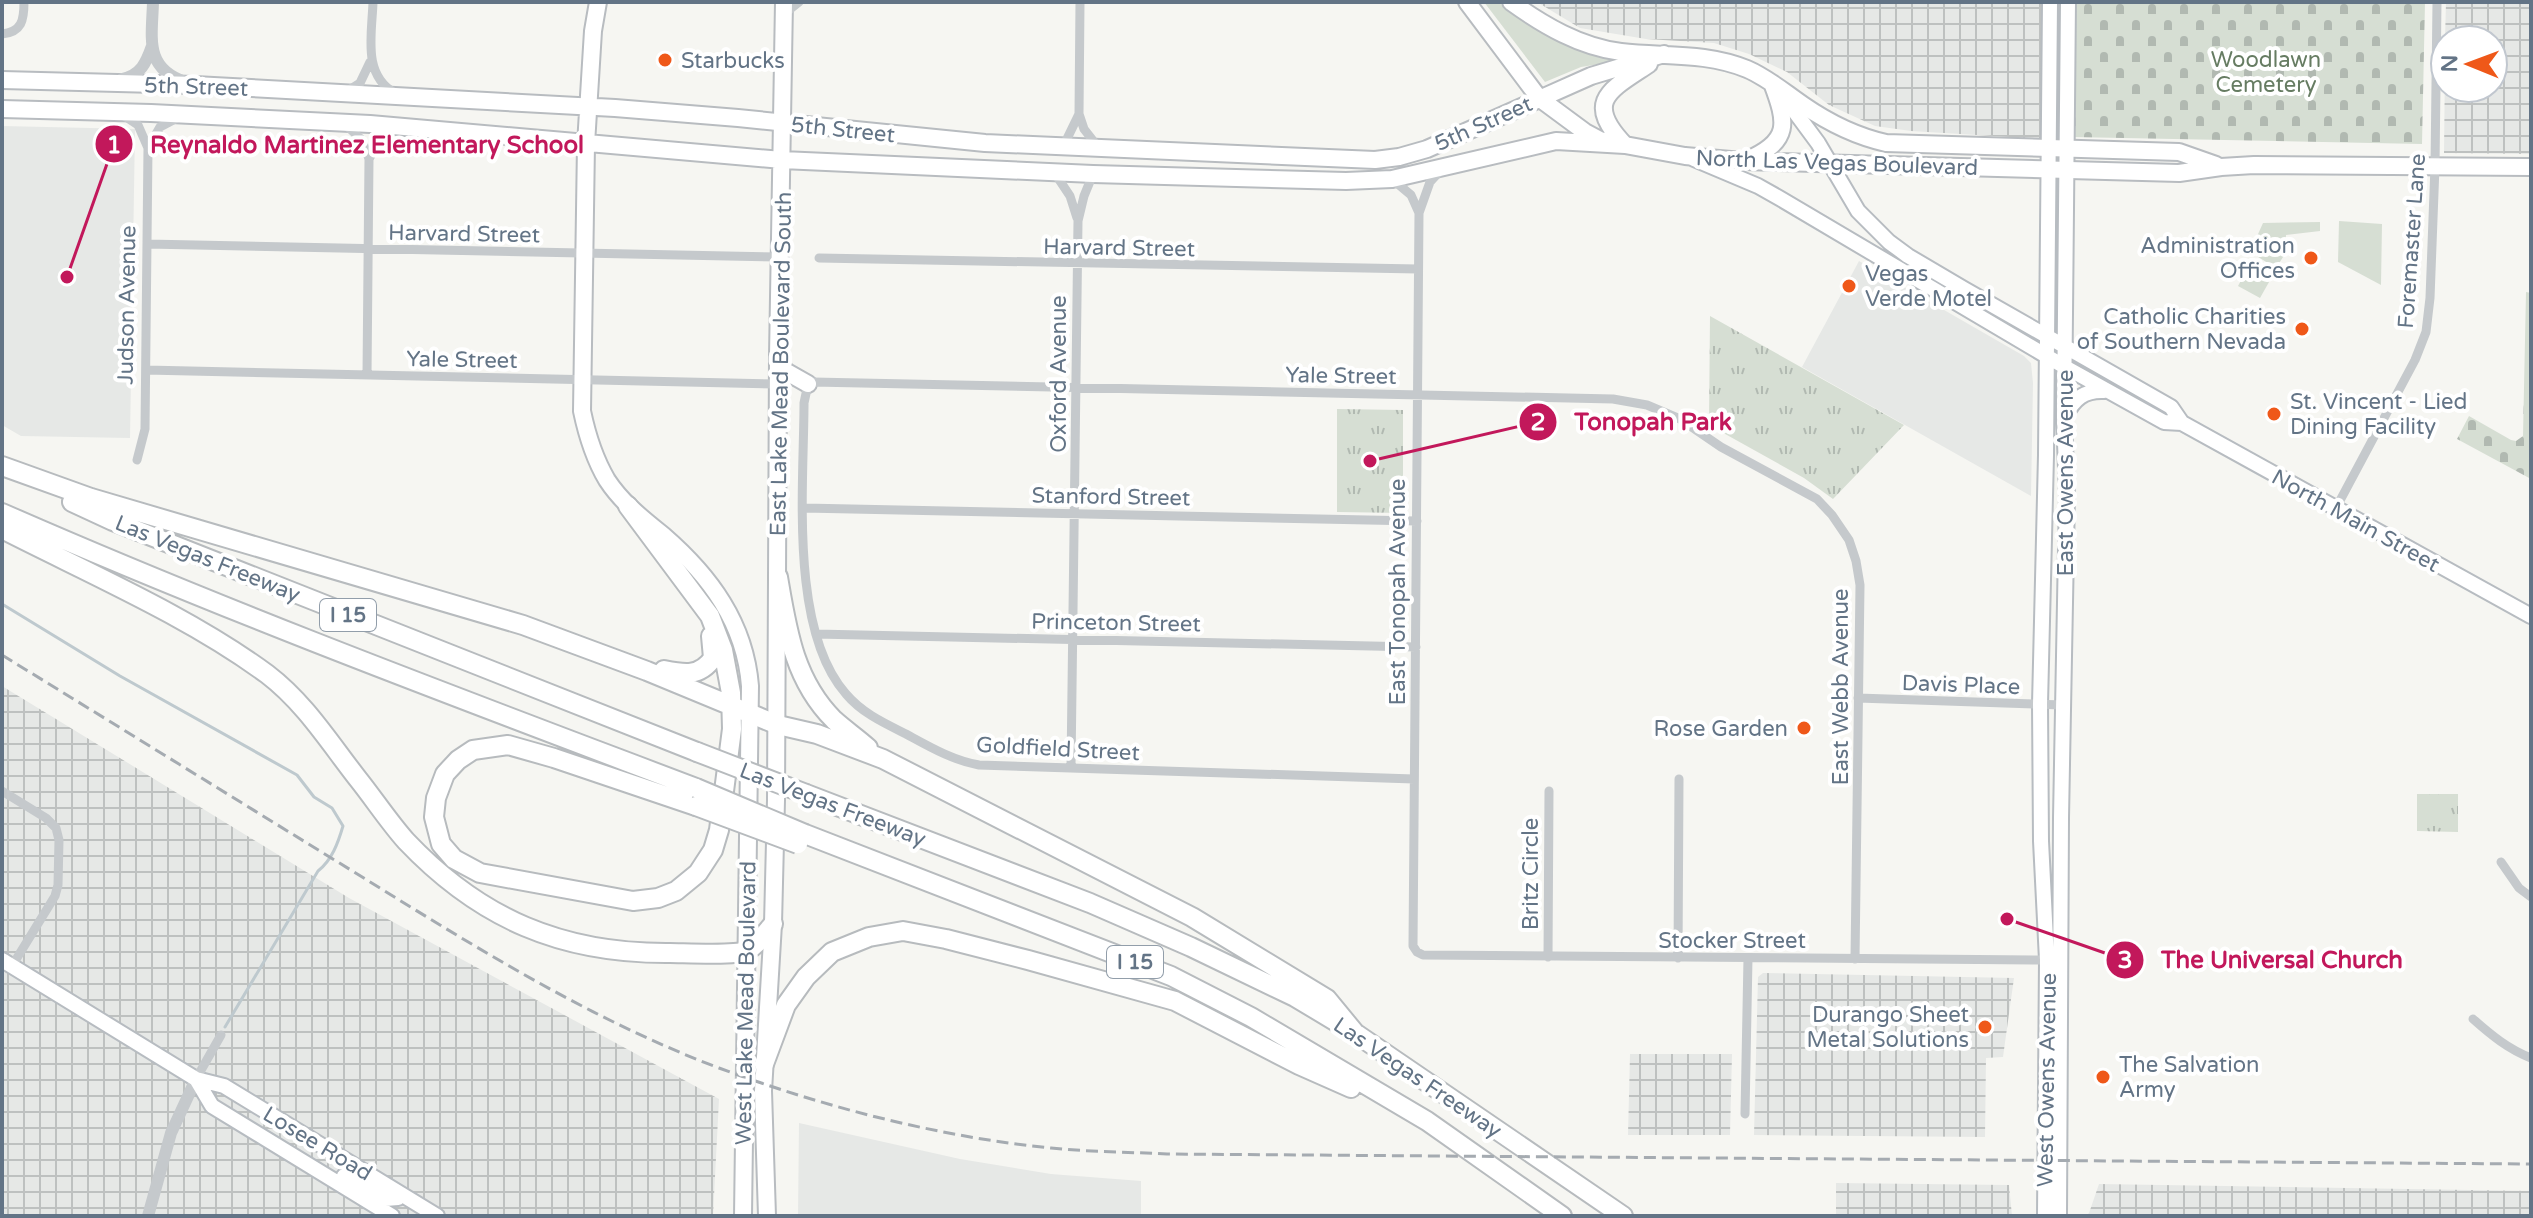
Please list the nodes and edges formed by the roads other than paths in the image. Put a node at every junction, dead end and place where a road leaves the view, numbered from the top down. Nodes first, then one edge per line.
1 (24, 2) edge
2 (153, 2) edge
3 (373, 2) edge
4 (598, 2) edge
5 (799, 2) edge
6 (1080, 2) edge
7 (1467, 2) edge
8 (1511, 2) edge
9 (2050, 2) edge
10 (2068, 2) edge
11 (2437, 2) edge
12 (784, 8) edge
13 (2, 34) edge
14 (152, 46) junction
15 (1664, 54) junction
16 (371, 59) junction
17 (2, 80) edge
18 (1772, 82) junction
19 (104, 83) junction
20 (195, 85) junction
21 (339, 93) junction
22 (405, 98) junction
23 (1539, 98) junction
24 (589, 107) junction
25 (2, 109) edge
26 (118, 112) junction
27 (1079, 114) junction
28 (187, 115) junction
29 (784, 122) junction
30 (340, 123) junction
31 (403, 127) junction
32 (586, 144) junction
33 (1625, 145) junction
34 (148, 148) junction
35 (1063, 148) junction
36 (1100, 149) junction
37 (2049, 149) junction
38 (2066, 149) junction
39 (1240, 154) junction
40 (1685, 156) junction
41 (369, 159) junction
42 (782, 160) junction
43 (1742, 161) junction
44 (1829, 162) junction
45 (2435, 166) junction
46 (2221, 167) junction
47 (2531, 167) edge
48 (1443, 168) junction
49 (2048, 170) junction
50 (2066, 170) junction
51 (1054, 172) junction
52 (1093, 174) junction
53 (1224, 178) junction
54 (1392, 179) junction
55 (1419, 213) junction
56 (1078, 221) junction
57 (147, 244) junction
58 (368, 249) junction
59 (584, 253) junction
60 (779, 257) junction
61 (819, 258) dead end
62 (1077, 264) junction
63 (1418, 269) junction
64 (2047, 336) junction
65 (2065, 347) junction
66 (778, 356) junction
67 (2046, 356) junction
68 (2065, 367) junction
69 (146, 370) junction
70 (367, 375) junction
71 (582, 380) junction
72 (778, 384) junction
73 (808, 384) junction
74 (1077, 387) junction
75 (2108, 391) junction
76 (1417, 395) junction
77 (2064, 417) junction
78 (2182, 423) junction
79 (137, 460) dead end
80 (2, 468) edge
81 (628, 506) junction
82 (804, 508) junction
83 (2336, 508) junction
84 (2, 513) edge
85 (1075, 514) junction
86 (1417, 521) junction
87 (1838, 522) joint
88 (2, 529) edge
89 (778, 577) junction
90 (695, 596) junction
91 (2531, 616) edge
92 (816, 634) junction
93 (1074, 639) junction
94 (1416, 647) junction
95 (647, 671) junction
96 (1858, 698) junction
97 (2051, 704) junction
98 (740, 710) junction
99 (778, 725) junction
100 (883, 759) junction
101 (1071, 767) junction
102 (1414, 779) junction
103 (1679, 779) dead end
104 (2, 791) edge
105 (1549, 791) dead end
106 (696, 797) junction
107 (2041, 841) junction
108 (2060, 841) junction
109 (2501, 862) dead end
110 (2531, 897) edge
111 (773, 924) junction
112 (745, 952) junction
113 (1417, 952) joint
114 (1548, 957) junction
115 (1678, 958) junction
116 (1748, 958) junction
117 (1855, 959) junction
118 (2047, 960) junction
119 (7, 963) edge
120 (2473, 1019) dead end
121 (1355, 1033) junction
122 (221, 1035) dead end
123 (2531, 1058) edge
124 (764, 1064) junction
125 (196, 1079) junction
126 (1745, 1114) dead end
127 (1427, 1121) junction
128 (329, 1177) junction
129 (401, 1194) junction
130 (148, 1216) edge
131 (392, 1216) edge
132 (437, 1216) edge
133 (743, 1216) edge
134 (767, 1216) edge
135 (1562, 1216) edge
136 (1623, 1216) edge
137 (2045, 1216) edge
138 (2059, 1216) edge

1 - 13 street
2 - 14 street
3 - 16 street
4 - 24 main road, West Lake Mead Boulevard
5 - 12 street
6 - 27 street
7 - 23 main road, North Las Vegas Boulevard
8 - 15 main road, North Las Vegas Boulevard
9 - 37 main road, East Owens Avenue
10 - 38 main road, East Owens Avenue
11 - 45 street, Foremaster Lane
12 - 29 main road, East Lake Mead Boulevard South
14 - 19 street
14 - 20 street
15 - 18 main road, North Las Vegas Boulevard
15 - 23 main road, 5th Street
15 - 33 main road
16 - 21 street
16 - 22 street
17 - 19 main road, 5th Street
18 - 37 main road, North Las Vegas Boulevard
18 - 43 main road
18 - 44 main road, North Main Street
19 - 20 main road, 5th Street
20 - 21 main road, 5th Street
21 - 22 main road, 5th Street
22 - 24 main road, 5th Street
23 - 33 main road, North Las Vegas Boulevard
23 - 39 main road, 5th Street
24 - 29 main road, 5th Street
24 - 32 main road, West Lake Mead Boulevard
25 - 26 main road, 5th Street
26 - 28 main road, 5th Street
26 - 34 street
27 - 35 street
27 - 36 street
28 - 30 main road, 5th Street
28 - 34 street
29 - 35 main road, 5th Street
29 - 42 main road, East Lake Mead Boulevard South
30 - 31 main road, 5th Street
30 - 41 street
31 - 32 main road, 5th Street
31 - 41 street
32 - 42 main road, 5th Street
32 - 59 main road, West Lake Mead Boulevard
33 - 40 main road, North Las Vegas Boulevard
33 - 48 main road, 5th Street
34 - 57 street, Judson Avenue
35 - 36 main road, 5th Street
36 - 39 main road, 5th Street
37 - 38 main road, North Las Vegas Boulevard
37 - 49 main road, East Owens Avenue
38 - 46 main road, North Las Vegas Boulevard
38 - 50 main road, East Owens Avenue
39 - 53 main road
40 - 43 main road, North Las Vegas Boulevard
40 - 67 main road, North Main Street
41 - 58 street
42 - 51 main road, 5th Street
42 - 60 main road, East Lake Mead Boulevard South
43 - 44 main road, North Las Vegas Boulevard
44 - 49 main road, North Las Vegas Boulevard
44 - 64 main road, North Main Street
45 - 46 main road, North Las Vegas Boulevard
45 - 47 main road, North Las Vegas Boulevard
45 - 83 street, Foremaster Lane
46 - 50 main road, North Las Vegas Boulevard
48 - 54 main road, 5th Street
48 - 55 street, East Tonopah Avenue
49 - 50 main road, North Las Vegas Boulevard
49 - 64 main road, East Owens Avenue
50 - 65 main road, East Owens Avenue
51 - 52 main road, 5th Street
51 - 56 street, Oxford Avenue
52 - 53 main road, 5th Street
52 - 56 street, Oxford Avenue
53 - 54 main road, 5th Street
54 - 55 street
55 - 63 street, East Tonopah Avenue
56 - 62 street, Oxford Avenue
57 - 58 street, Harvard Street
57 - 69 street, Judson Avenue
58 - 59 street, Harvard Street
58 - 70 street
59 - 60 street, Harvard Street
59 - 71 main road, West Lake Mead Boulevard
60 - 66 main road, East Lake Mead Boulevard South
61 - 62 street, Harvard Street
62 - 63 street, Harvard Street
62 - 74 street, Oxford Avenue
63 - 76 street, East Tonopah Avenue
64 - 65 main road, North Main Street
64 - 67 main road, East Owens Avenue
65 - 68 main road, East Owens Avenue
65 - 78 main road, North Main Street
66 - 72 main road, East Lake Mead Boulevard South
66 - 73 main road
67 - 68 main road, North Main Street
67 - 97 main road, East Owens Avenue
68 - 75 main road, North Main Street
68 - 77 main road, East Owens Avenue
69 - 70 street, Yale Street
69 - 79 street, Judson Avenue
70 - 71 street, Yale Street
71 - 72 street, Yale Street
71 - 81 main road, West Lake Mead Boulevard
72 - 89 main road, East Lake Mead Boulevard South
73 - 74 street, Yale Street
73 - 82 street, Goldfield Street
74 - 76 street, Yale Street
74 - 85 street, Oxford Avenue
75 - 77 main road
75 - 78 main road, North Main Street
76 - 86 street, East Tonopah Avenue
76 - 87 street, Yale Street
77 - 97 main road, East Owens Avenue
78 - 83 main road, North Main Street
80 - 95 highway
80 - 121 highway, Las Vegas Freeway / I 15, bridge
81 - 90 highway
81 - 98 main road, West Lake Mead Boulevard
82 - 85 street, Stanford Street
82 - 92 street, Goldfield Street
83 - 91 main road, North Main Street
84 - 106 highway, Las Vegas Freeway / I 15
85 - 86 street, Stanford Street
85 - 93 street, Oxford Avenue
86 - 94 street, East Tonopah Avenue
87 - 96 street, East Webb Avenue
88 - 112 highway
89 - 99 main road, East Lake Mead Boulevard South
89 - 100 highway
90 - 95 highway
90 - 98 highway
92 - 93 street, Princeton Street
92 - 101 street, Goldfield Street
93 - 94 street, Princeton Street
93 - 101 street, Oxford Avenue
94 - 102 street, East Tonopah Avenue
95 - 98 highway
96 - 97 street, Davis Place
96 - 117 street, East Webb Avenue
97 - 107 main road, West Owens Avenue
97 - 108 main road, West Owens Avenue
98 - 99 highway
98 - 106 highway
98 - 112 main road, West Lake Mead Boulevard
99 - 100 highway
99 - 111 main road, West Lake Mead Boulevard
100 - 121 highway
101 - 102 street, Goldfield Street
102 - 113 street, East Tonopah Avenue
103 - 115 street
104 - 119 street
105 - 114 street, Britz Circle
106 - 127 highway, Las Vegas Freeway / I 15, bridge
107 - 108 main road
107 - 118 main road, West Owens Avenue
108 - 138 main road, West Owens Avenue
109 - 110 street
111 - 112 highway
111 - 124 main road, West Lake Mead Boulevard
112 - 133 main road, West Lake Mead Boulevard
113 - 114 street, Stocker Street
114 - 115 street, Stocker Street
115 - 116 street, Stocker Street
116 - 117 street, Stocker Street
116 - 126 street
117 - 118 street, Stocker Street
118 - 137 main road, West Owens Avenue
119 - 125 main road, Losee Road
120 - 123 street
121 - 136 highway, Las Vegas Freeway / I 15
122 - 125 street
124 - 127 highway
124 - 134 main road, West Lake Mead Boulevard
125 - 128 main road, Losee Road
125 - 129 main road, Losee Road
125 - 130 street
127 - 135 highway, Las Vegas Freeway / I 15
128 - 129 main road
128 - 131 main road, Losee Road
129 - 132 main road, Losee Road

